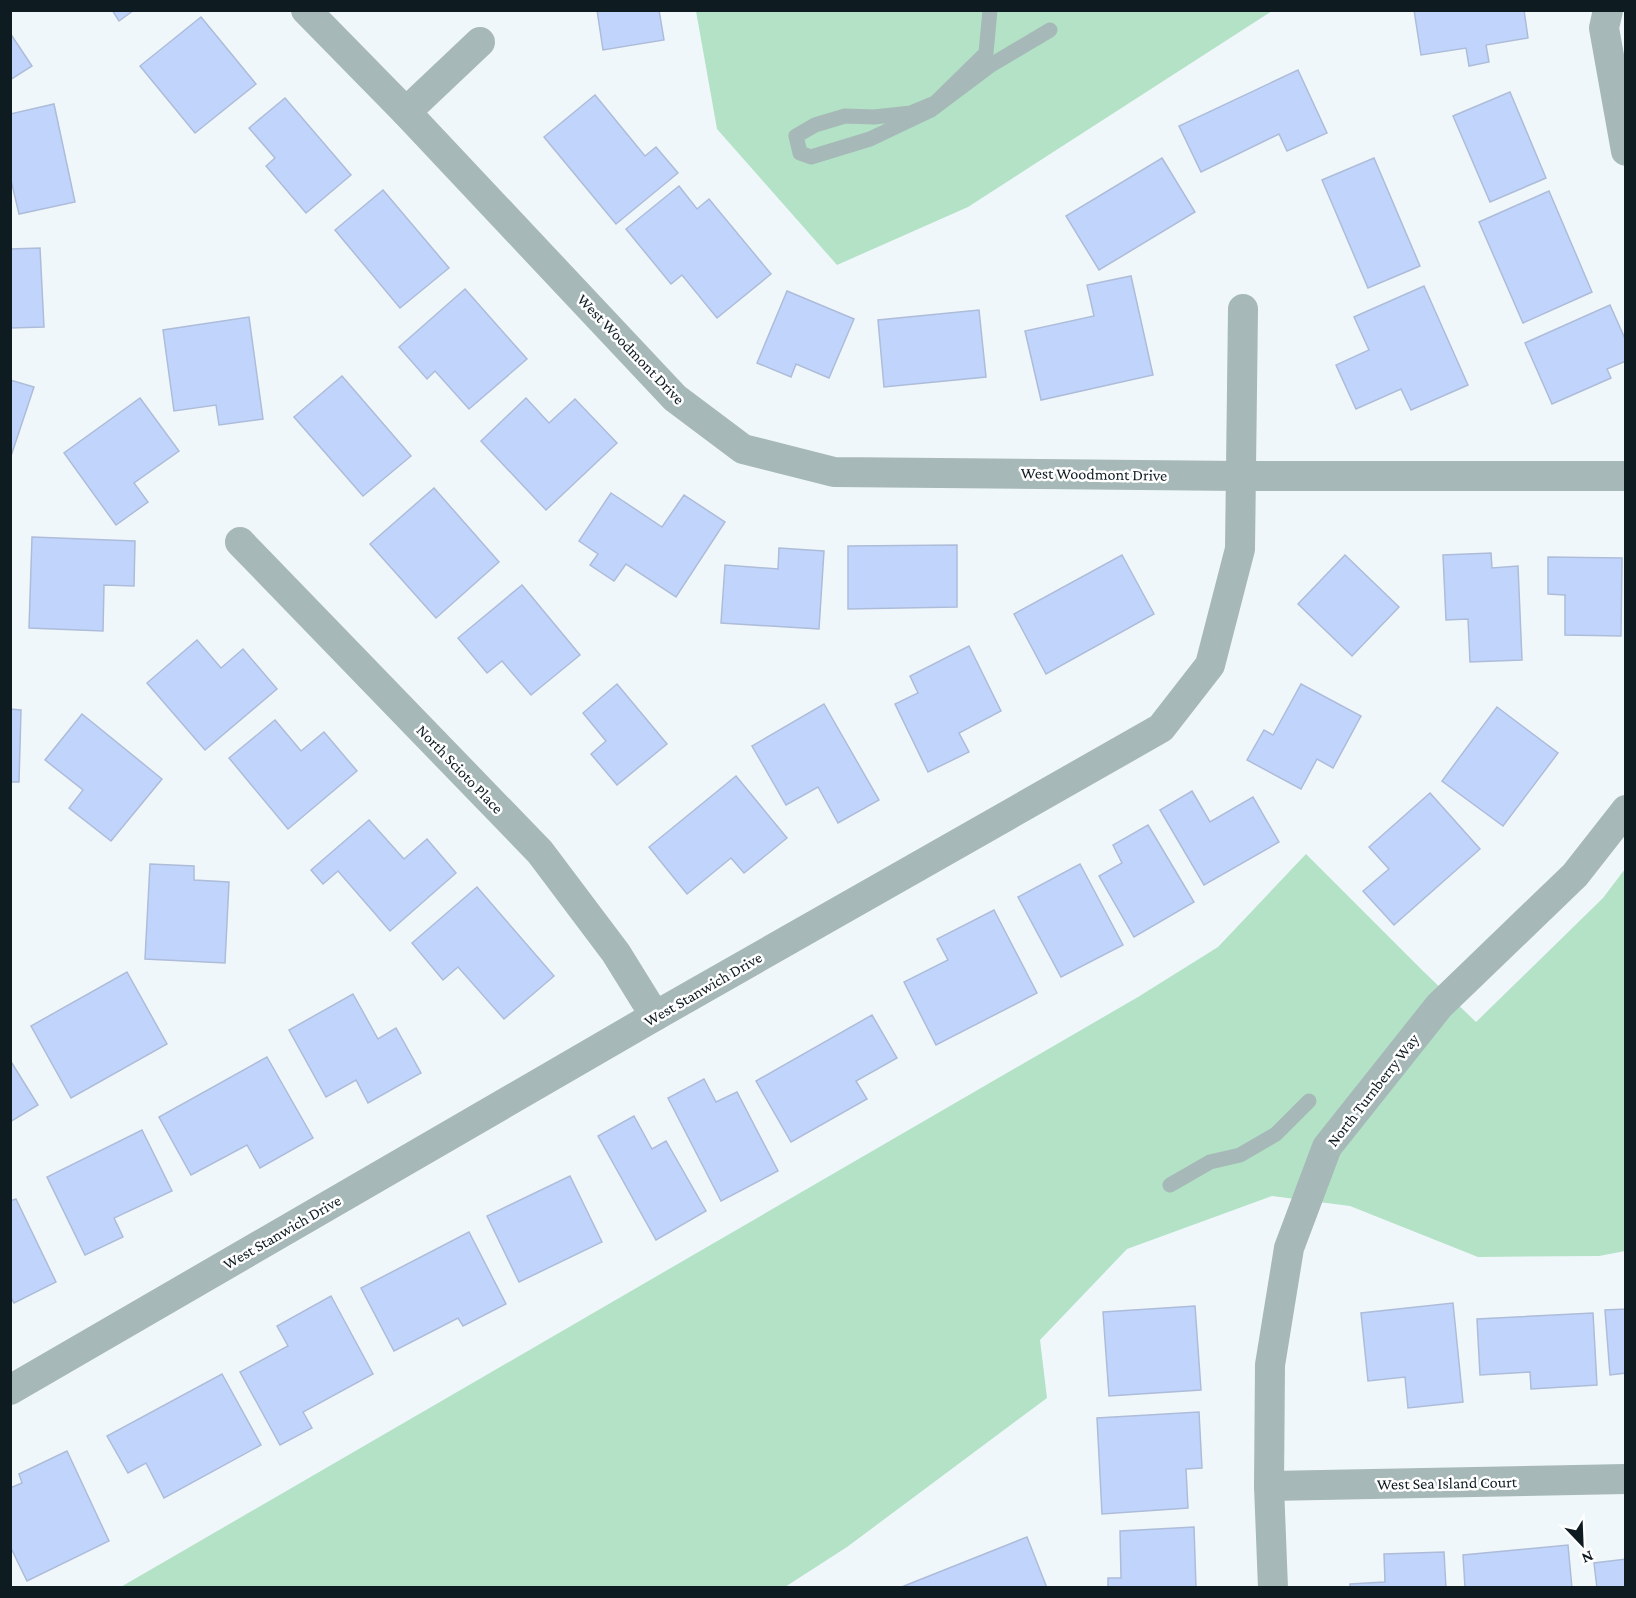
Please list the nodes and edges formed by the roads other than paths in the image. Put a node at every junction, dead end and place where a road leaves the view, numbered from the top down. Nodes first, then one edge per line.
1 (306, 10) edge
2 (990, 10) edge
3 (1608, 10) edge
4 (1050, 30) dead end
5 (480, 42) dead end
6 (406, 112) junction
7 (1626, 151) edge
8 (1243, 309) dead end
9 (1240, 476) junction
10 (1626, 476) edge
11 (240, 542) dead end
12 (1626, 810) edge
13 (655, 1016) junction
14 (1309, 1101) dead end
15 (1170, 1185) dead end
16 (10, 1390) edge
17 (1626, 1479) edge
18 (1269, 1486) junction
19 (1273, 1587) edge

1 - 6 street, West Woodmont Drive
2 - 4 lane
3 - 7 street
5 - 6 street
6 - 9 street, West Woodmont Drive
8 - 9 street
9 - 10 street, West Woodmont Drive
9 - 13 street, West Stanwich Drive
11 - 13 street, North Scioto Place
12 - 18 street, North Turnberry Way
13 - 16 street, West Stanwich Drive
14 - 15 lane
17 - 18 street, West Sea Island Court
18 - 19 street, North Turnberry Way

